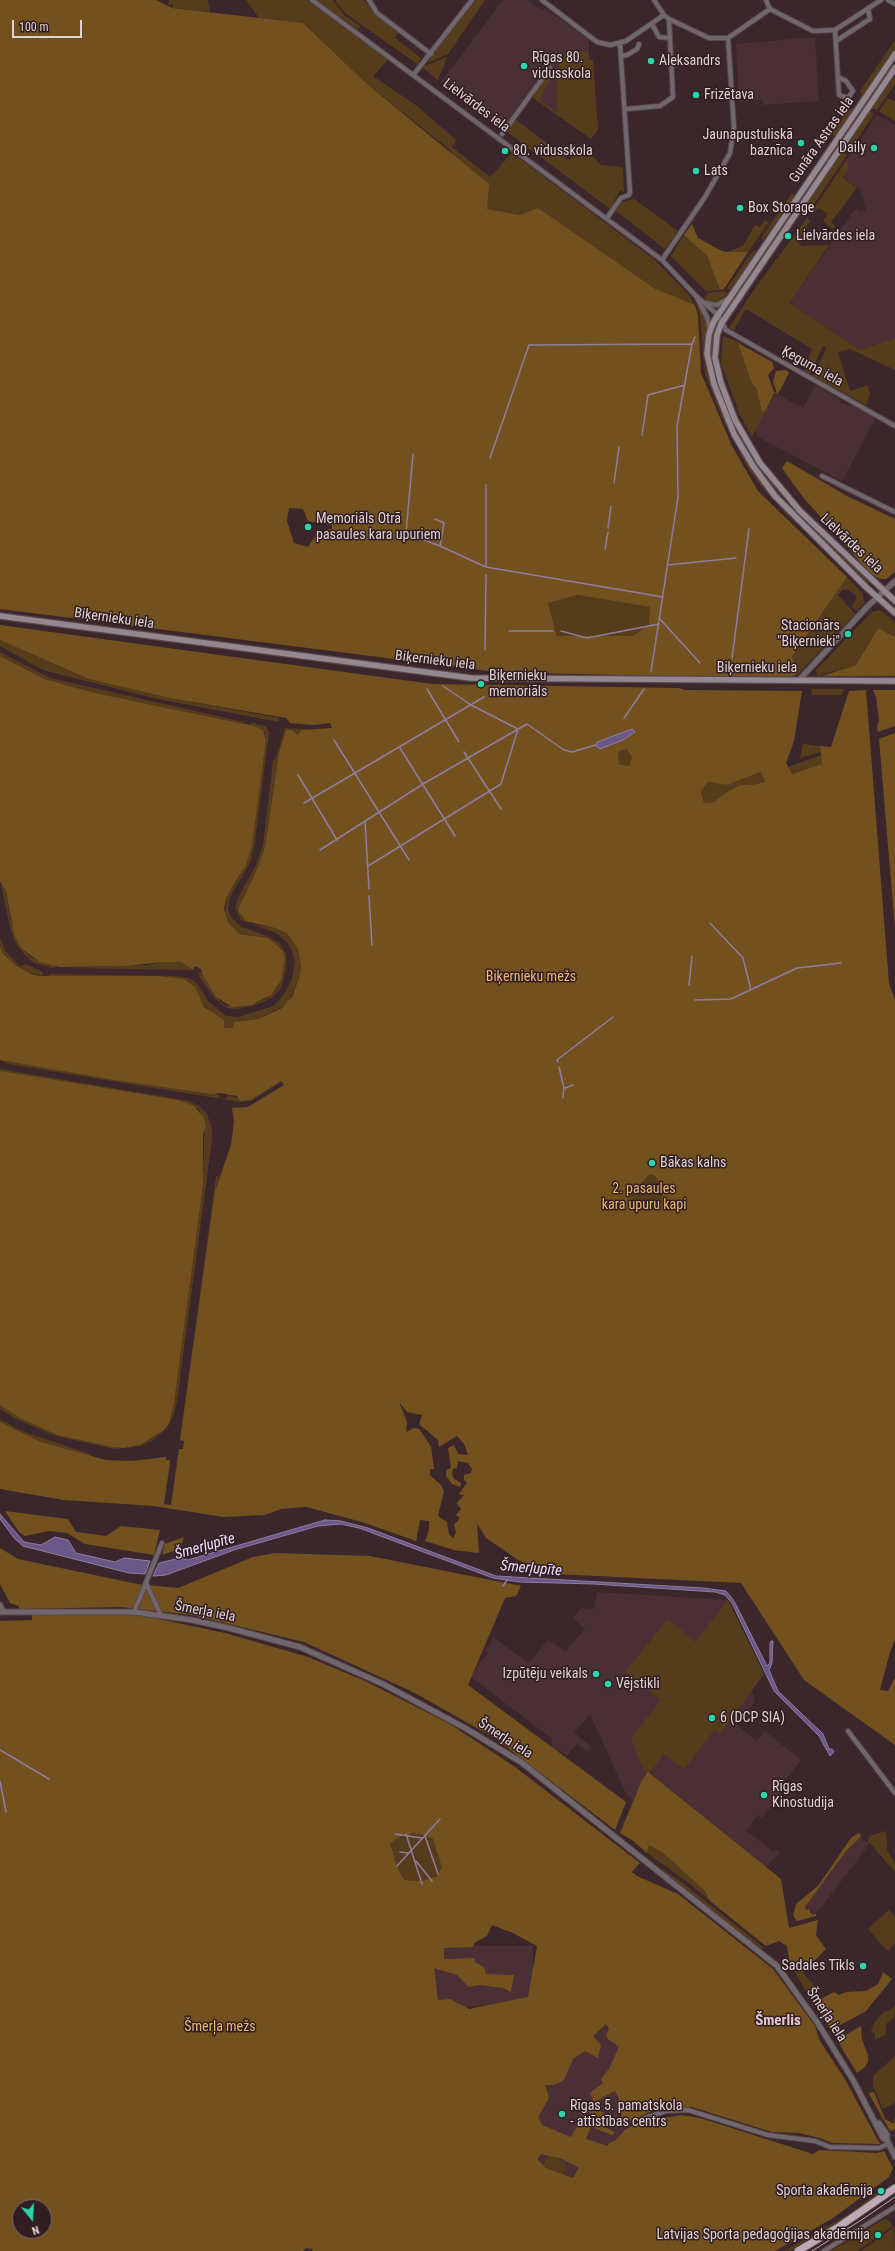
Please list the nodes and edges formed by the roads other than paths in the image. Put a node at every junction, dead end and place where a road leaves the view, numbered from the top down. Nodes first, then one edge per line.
1 (312, 0) edge
2 (369, 0) edge
3 (472, 0) edge
4 (542, 0) edge
5 (654, 0) edge
6 (766, 0) edge
7 (881, 0) edge
8 (888, 0) edge
9 (895, 4) edge
10 (868, 8) junction
11 (770, 10) junction
12 (664, 15) junction
13 (669, 19) junction
14 (652, 24) junction
15 (844, 24) junction
16 (835, 30) junction
17 (848, 33) junction
18 (670, 38) junction
19 (728, 38) junction
20 (836, 41) junction
21 (620, 44) junction
22 (639, 44) dead end
23 (431, 54) junction
24 (895, 54) edge
25 (622, 56) junction
26 (550, 68) dead end
27 (895, 68) edge
28 (414, 74) junction
29 (838, 77) junction
30 (626, 109) junction
31 (502, 134) dead end
32 (607, 218) junction
33 (662, 260) junction
34 (744, 276) junction
35 (750, 280) junction
36 (696, 296) junction
37 (729, 298) junction
38 (704, 302) junction
39 (704, 309) junction
40 (718, 315) junction
41 (714, 320) junction
42 (721, 324) junction
43 (710, 331) junction
44 (895, 426) edge
45 (822, 476) dead end
46 (895, 512) edge
47 (895, 581) edge
48 (884, 590) junction
49 (877, 596) junction
50 (895, 601) edge
51 (895, 613) edge
52 (0, 616) edge
53 (799, 680) junction
54 (895, 681) edge
55 (162, 1543) dead end
56 (146, 1583) junction
57 (0, 1605) edge
58 (1, 1612) edge
59 (134, 1612) junction
60 (161, 1615) junction
61 (848, 1731) dead end
62 (895, 1793) edge
63 (639, 2120) dead end
64 (888, 2142) junction
65 (895, 2157) edge
66 (895, 2188) edge
67 (895, 2208) edge
68 (798, 2251) edge
69 (824, 2251) edge

1 - 28 street, Lielvārdes iela
2 - 23 street
3 - 23 street
4 - 21 street
5 - 12 street
6 - 11 street
7 - 10 street
8 - 9 street
10 - 15 street
10 - 17 street
11 - 16 street
11 - 19 street
12 - 13 street
12 - 14 street
13 - 18 street
13 - 19 street
14 - 18 street
14 - 21 street
15 - 16 street
15 - 17 street
16 - 20 street
17 - 20 street
18 - 30 street
19 - 33 street
20 - 29 street
21 - 25 street
22 - 25 street
23 - 28 street
24 - 34 main road, Gunāra Astras iela
25 - 30 street
26 - 31 street
27 - 35 main road, Gunāra Astras iela
28 - 32 street, Lielvārdes iela
29 - 29 street
30 - 32 street
32 - 33 street, Lielvārdes iela
33 - 36 street, Lielvārdes iela
34 - 35 main road
34 - 37 main road, Gunāra Astras iela
35 - 42 main road, Gunāra Astras iela
36 - 38 street, Lielvārdes iela
36 - 39 street, Lielvārdes iela
37 - 38 street
37 - 40 main road, Gunāra Astras iela
38 - 40 street, Lielvārdes iela
39 - 41 street, Ķeguma iela
39 - 43 street, Lielvārdes iela
40 - 41 main road, Gunāra Astras iela
40 - 42 street, Lielvārdes iela
41 - 42 street, Ķeguma iela
41 - 43 main road, Lielvārdes iela
42 - 44 street, Ķeguma iela
42 - 48 main road, Lielvārdes iela
43 - 49 main road, Lielvārdes iela
45 - 46 street
47 - 48 street
48 - 49 street
48 - 50 main road, Lielvārdes iela
49 - 51 main road, Lielvārdes iela
49 - 53 street
52 - 53 main road, Biķernieku iela
53 - 54 main road, Biķernieku iela
55 - 56 street
56 - 59 street
56 - 60 street
57 - 58 street
58 - 59 street, Šmerļa iela
59 - 60 street, Šmerļa iela
60 - 64 street, Šmerļa iela
61 - 62 street
63 - 64 street
64 - 65 street, Šmerļa iela
66 - 68 highway
67 - 69 street

